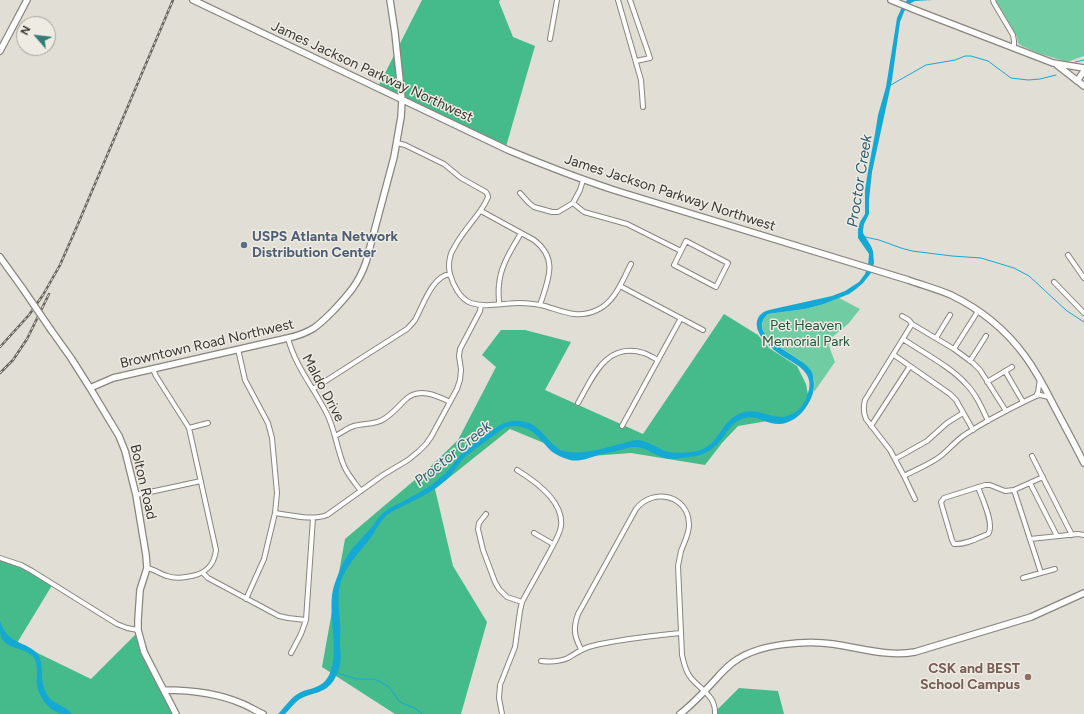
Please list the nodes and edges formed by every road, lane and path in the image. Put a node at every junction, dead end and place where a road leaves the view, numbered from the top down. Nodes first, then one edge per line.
1 (28, 0) edge
2 (193, 0) edge
3 (390, 0) edge
4 (557, 0) edge
5 (618, 0) edge
6 (630, 0) edge
7 (993, 0) edge
8 (894, 1) edge
9 (550, 39) dead end
10 (1014, 47) junction
11 (0, 51) edge
12 (636, 61) junction
13 (1053, 63) junction
14 (1084, 68) edge
15 (1084, 71) edge
16 (1077, 81) junction
17 (1084, 86) edge
18 (402, 100) junction
19 (643, 107) dead end
20 (397, 143) junction
21 (583, 180) junction
22 (520, 193) dead end
23 (573, 203) junction
24 (481, 211) junction
25 (521, 233) junction
26 (681, 251) junction
27 (1068, 255) dead end
28 (0, 257) edge
29 (630, 264) dead end
30 (450, 274) junction
31 (1084, 278) edge
32 (1054, 282) dead end
33 (620, 286) junction
34 (499, 304) junction
35 (481, 305) junction
36 (540, 305) junction
37 (978, 311) junction
38 (1084, 313) edge
39 (950, 315) dead end
40 (902, 316) dead end
41 (681, 318) junction
42 (912, 324) junction
43 (703, 330) dead end
44 (986, 336) dead end
45 (288, 338) junction
46 (936, 338) junction
47 (903, 340) junction
48 (238, 349) junction
49 (954, 349) junction
50 (894, 355) junction
51 (658, 360) junction
52 (970, 361) junction
53 (910, 366) junction
54 (1012, 366) dead end
55 (153, 369) junction
56 (1005, 371) junction
57 (1040, 379) junction
58 (987, 382) junction
59 (90, 388) junction
60 (313, 389) junction
61 (1036, 396) junction
62 (1049, 397) junction
63 (450, 402) junction
64 (1023, 402) junction
65 (578, 403) dead end
66 (1006, 412) junction
67 (963, 413) junction
68 (988, 421) junction
69 (208, 423) dead end
70 (622, 426) dead end
71 (871, 426) junction
72 (189, 428) junction
73 (973, 430) junction
74 (335, 436) junction
75 (1032, 456) dead end
76 (895, 459) junction
77 (1084, 463) edge
78 (518, 470) dead end
79 (904, 476) junction
80 (1043, 477) junction
81 (201, 481) junction
82 (1030, 483) junction
83 (978, 487) junction
84 (1014, 490) junction
85 (361, 491) junction
86 (136, 495) junction
87 (915, 499) dead end
88 (275, 513) junction
89 (486, 514) dead end
90 (313, 518) junction
91 (534, 533) dead end
92 (1072, 534) junction
93 (1084, 535) edge
94 (1057, 536) junction
95 (1030, 539) junction
96 (553, 544) junction
97 (0, 558) edge
98 (147, 568) junction
99 (1056, 569) dead end
100 (203, 573) junction
101 (1041, 573) junction
102 (1023, 578) dead end
103 (1084, 593) edge
104 (246, 599) junction
105 (522, 602) junction
106 (306, 620) junction
107 (138, 630) junction
108 (681, 633) junction
109 (581, 649) junction
110 (292, 652) dead end
111 (541, 661) dead end
112 (164, 690) junction
113 (705, 691) junction
114 (176, 714) edge
115 (263, 714) edge
116 (502, 714) edge
117 (680, 714) edge
118 (714, 714) edge

1 - 11 main road
2 - 18 main road, James Jackson Parkway Northwest
3 - 18 main road, Browntown Road Northwest
4 - 9 street
5 - 12 street
6 - 12 street
7 - 10 street
8 - 10 main road
10 - 13 main road
12 - 19 street
13 - 14 main road
13 - 16 main road
15 - 16 main road
16 - 17 main road
18 - 20 main road, Browntown Road Northwest
18 - 21 main road, James Jackson Parkway Northwest
20 - 24 street
20 - 45 main road, Browntown Road Northwest
21 - 23 street
21 - 37 main road, James Jackson Parkway Northwest
22 - 23 street
23 - 26 street
24 - 25 street
24 - 30 street
25 - 34 street
25 - 36 street
26 - 26 street
27 - 31 street
28 - 59 main road, Bolton Road, bridge
29 - 33 street
30 - 35 street
30 - 60 street
32 - 38 street
33 - 36 street
33 - 41 street
34 - 35 street
34 - 36 street
35 - 63 street
37 - 49 street
37 - 57 main road, James Jackson Parkway Northwest
39 - 46 street
40 - 42 street
41 - 43 street
41 - 51 street
42 - 46 street
42 - 47 street
44 - 52 street
45 - 48 main road, Browntown Road Northwest
45 - 60 street, Maldo Drive
46 - 49 street
47 - 50 street
47 - 68 street
48 - 55 main road, Browntown Road Northwest
48 - 88 street
49 - 52 street
50 - 53 street
50 - 71 street
51 - 65 street
51 - 70 street
52 - 58 street
53 - 67 street
53 - 71 street
54 - 56 street
55 - 59 main road, Browntown Road Northwest
55 - 72 street
56 - 58 street
56 - 64 street
57 - 61 street
57 - 62 main road, James Jackson Parkway Northwest
58 - 66 street
59 - 86 main road, Bolton Road
60 - 74 street, Maldo Drive
61 - 62 street
61 - 64 street
62 - 77 main road, James Jackson Parkway Northwest
63 - 74 street
63 - 85 street
64 - 66 street
66 - 68 street
67 - 73 street
67 - 76 street
68 - 73 street
69 - 72 street
71 - 76 street
72 - 81 street
73 - 79 street
74 - 85 street, Maldo Drive
75 - 80 street
76 - 79 street
78 - 96 street
79 - 87 street
80 - 82 street
80 - 92 street
81 - 86 street
81 - 100 street
82 - 84 street
82 - 94 street
83 - 83 street
83 - 84 street
84 - 95 street
85 - 90 street
86 - 98 main road, Bolton Road
88 - 90 street
88 - 104 street
89 - 105 street
90 - 106 street
91 - 96 street
92 - 93 street
92 - 94 street
94 - 95 street
95 - 101 street
96 - 105 street
97 - 107 street
98 - 100 street
98 - 107 main road, Bolton Road
99 - 101 street
100 - 104 street
101 - 102 street
103 - 113 main road
104 - 106 street
105 - 116 street
106 - 110 street
107 - 112 main road, Bolton Road
108 - 109 street
108 - 109 street
108 - 113 street
109 - 111 street
112 - 114 main road, Bolton Road
112 - 115 main road
113 - 117 main road
113 - 118 street

